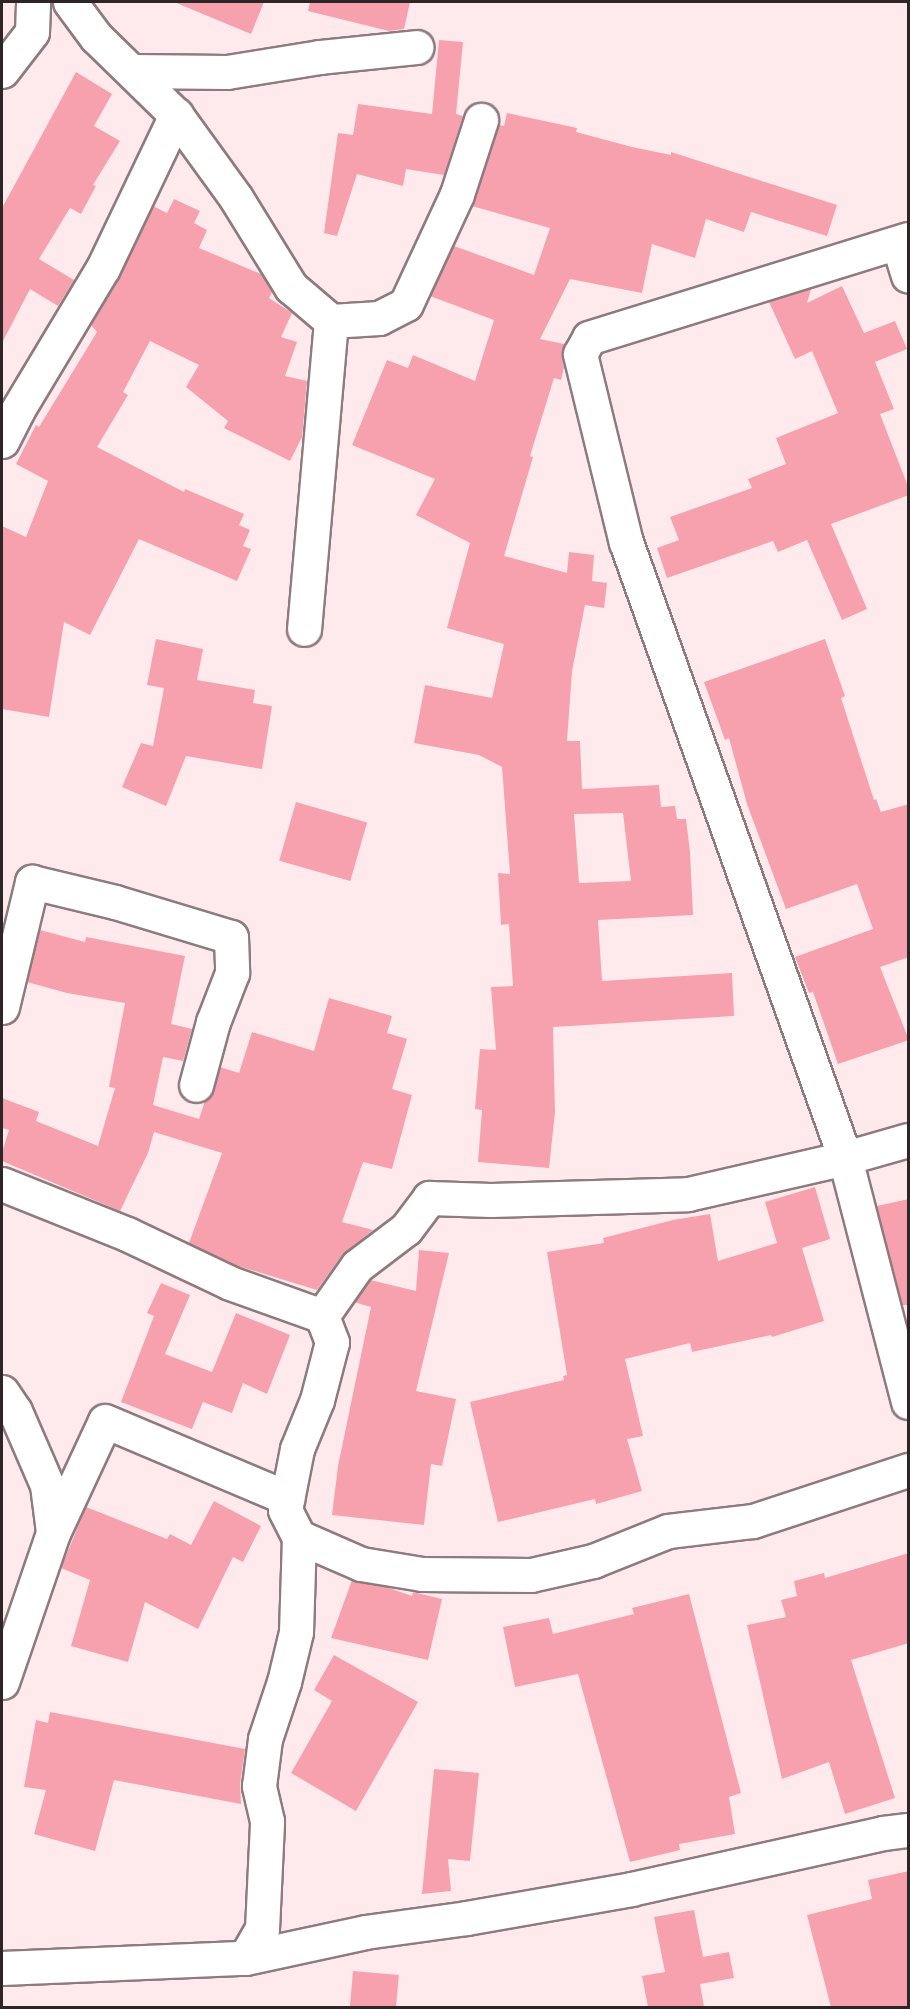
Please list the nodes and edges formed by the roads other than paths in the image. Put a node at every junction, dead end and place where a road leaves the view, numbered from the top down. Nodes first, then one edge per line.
1 (33, 2) edge
2 (69, 2) edge
3 (416, 47) dead end
4 (2, 71) edge
5 (132, 71) junction
6 (176, 114) junction
7 (481, 120) dead end
8 (903, 241) edge
9 (909, 275) edge
10 (331, 321) junction
11 (14, 402) edge
12 (2, 441) edge
13 (304, 628) dead end
14 (2, 1007) edge
15 (196, 1085) dead end
16 (909, 1140) edge
17 (845, 1158) junction
18 (2, 1184) edge
19 (322, 1316) junction
20 (2, 1392) edge
21 (909, 1402) edge
22 (909, 1470) edge
23 (287, 1498) junction
24 (53, 1533) junction
25 (299, 1537) junction
26 (2, 1682) edge
27 (909, 1830) edge
28 (245, 1958) junction
29 (2, 1968) edge

1 - 4 street
2 - 5 street
3 - 5 street
5 - 6 street
6 - 10 street
6 - 11 street
7 - 10 street
8 - 9 street
8 - 17 street
10 - 13 street
11 - 12 street
14 - 15 street
16 - 17 street
17 - 19 street
17 - 21 street
18 - 19 street
19 - 23 street
20 - 24 street
22 - 25 street
23 - 24 street
23 - 25 street
24 - 26 street
25 - 28 street
27 - 28 street
28 - 29 street

